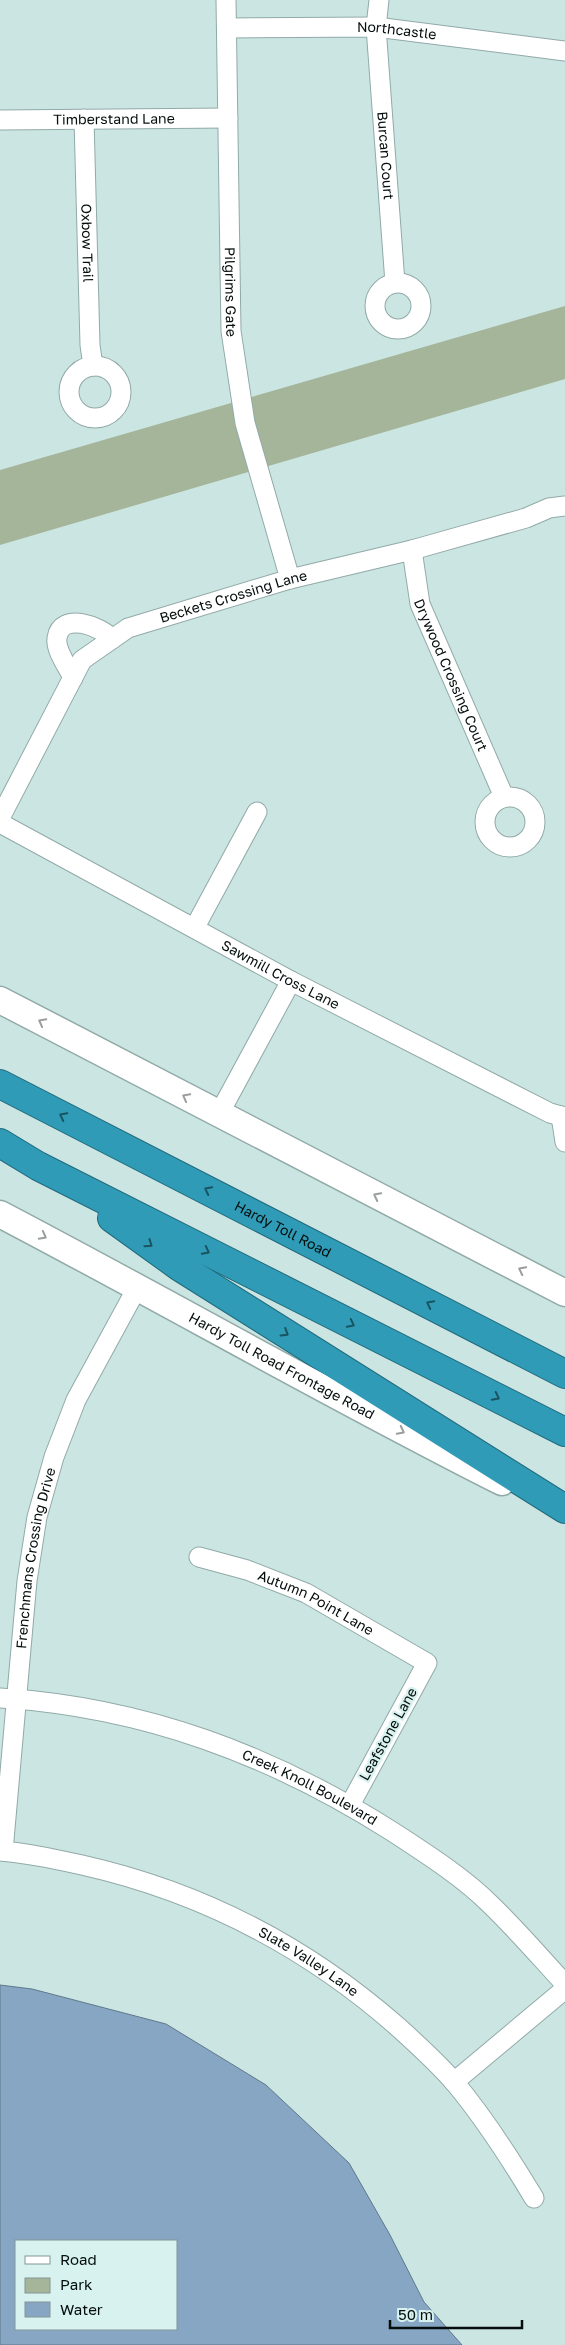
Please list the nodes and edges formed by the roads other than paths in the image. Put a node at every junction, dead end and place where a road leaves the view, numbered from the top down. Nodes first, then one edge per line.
1 (226, 0) edge
2 (379, 0) edge
3 (376, 27) junction
4 (227, 28) junction
5 (565, 51) edge
6 (228, 118) junction
7 (84, 119) junction
8 (0, 120) edge
9 (395, 283) dead end
10 (93, 366) dead end
11 (565, 506) edge
12 (412, 550) junction
13 (290, 579) junction
14 (112, 639) junction
15 (73, 678) junction
16 (504, 797) dead end
17 (257, 812) dead end
18 (0, 818) edge
19 (0, 823) edge
20 (195, 927) junction
21 (291, 981) junction
22 (0, 1000) edge
23 (0, 1084) edge
24 (219, 1114) junction
25 (563, 1117) edge
26 (565, 1142) edge
27 (0, 1144) edge
28 (38, 1166) junction
29 (0, 1214) edge
30 (138, 1286) junction
31 (565, 1293) edge
32 (474, 1326) junction
33 (565, 1356) edge
34 (565, 1374) edge
35 (565, 1432) edge
36 (565, 1510) edge
37 (565, 1513) edge
38 (199, 1557) dead end
39 (427, 1663) joint
40 (9, 1699) edge
41 (350, 1805) junction
42 (2, 1851) edge
43 (565, 1984) edge
44 (565, 1988) edge
45 (454, 2082) junction
46 (534, 2198) dead end

1 - 4 street, Pilgrims Gate
2 - 3 street, Burcan Court
3 - 4 street, Northcastle
3 - 5 street, Northcastle
3 - 9 street, Burcan Court
4 - 6 street, Pilgrims Gate
6 - 7 street, Timberstand Lane
6 - 13 street, Pilgrims Gate
7 - 8 street, Timberstand Lane
7 - 10 street, Oxbow Trail
11 - 12 street, Beckets Crossing Lane
12 - 13 street, Beckets Crossing Lane
12 - 16 street, Drywood Crossing Court
13 - 14 street, Beckets Crossing Lane
14 - 15 street, Beckets Crossing Lane
14 - 15 street
15 - 18 street, Beckets Crossing Lane
17 - 20 street
19 - 20 street, Sawmill Cross Lane
20 - 21 street, Sawmill Cross Lane
21 - 24 street
21 - 25 street, Sawmill Cross Lane
24 -> 22 street
32 -> 23 highway, Hardy Toll Road
31 -> 24 street
25 - 26 street
27 - 28 highway
28 -> 35 highway
28 -> 36 highway
29 -> 30 street, Hardy Toll Road Frontage Road
30 -> 37 street, Hardy Toll Road Frontage Road
30 - 40 street, Frenchmans Crossing Drive
32 - 33 highway
32 - 34 highway, Hardy Toll Road
38 - 39 street, Autumn Point Lane
39 - 41 street, Leafstone Lane
40 - 41 street, Creek Knoll Boulevard
40 - 42 street, Frenchmans Crossing Drive
41 - 43 street, Creek Knoll Boulevard
42 - 45 street, Slate Valley Lane
44 - 45 street
45 - 46 street, Slate Valley Lane

